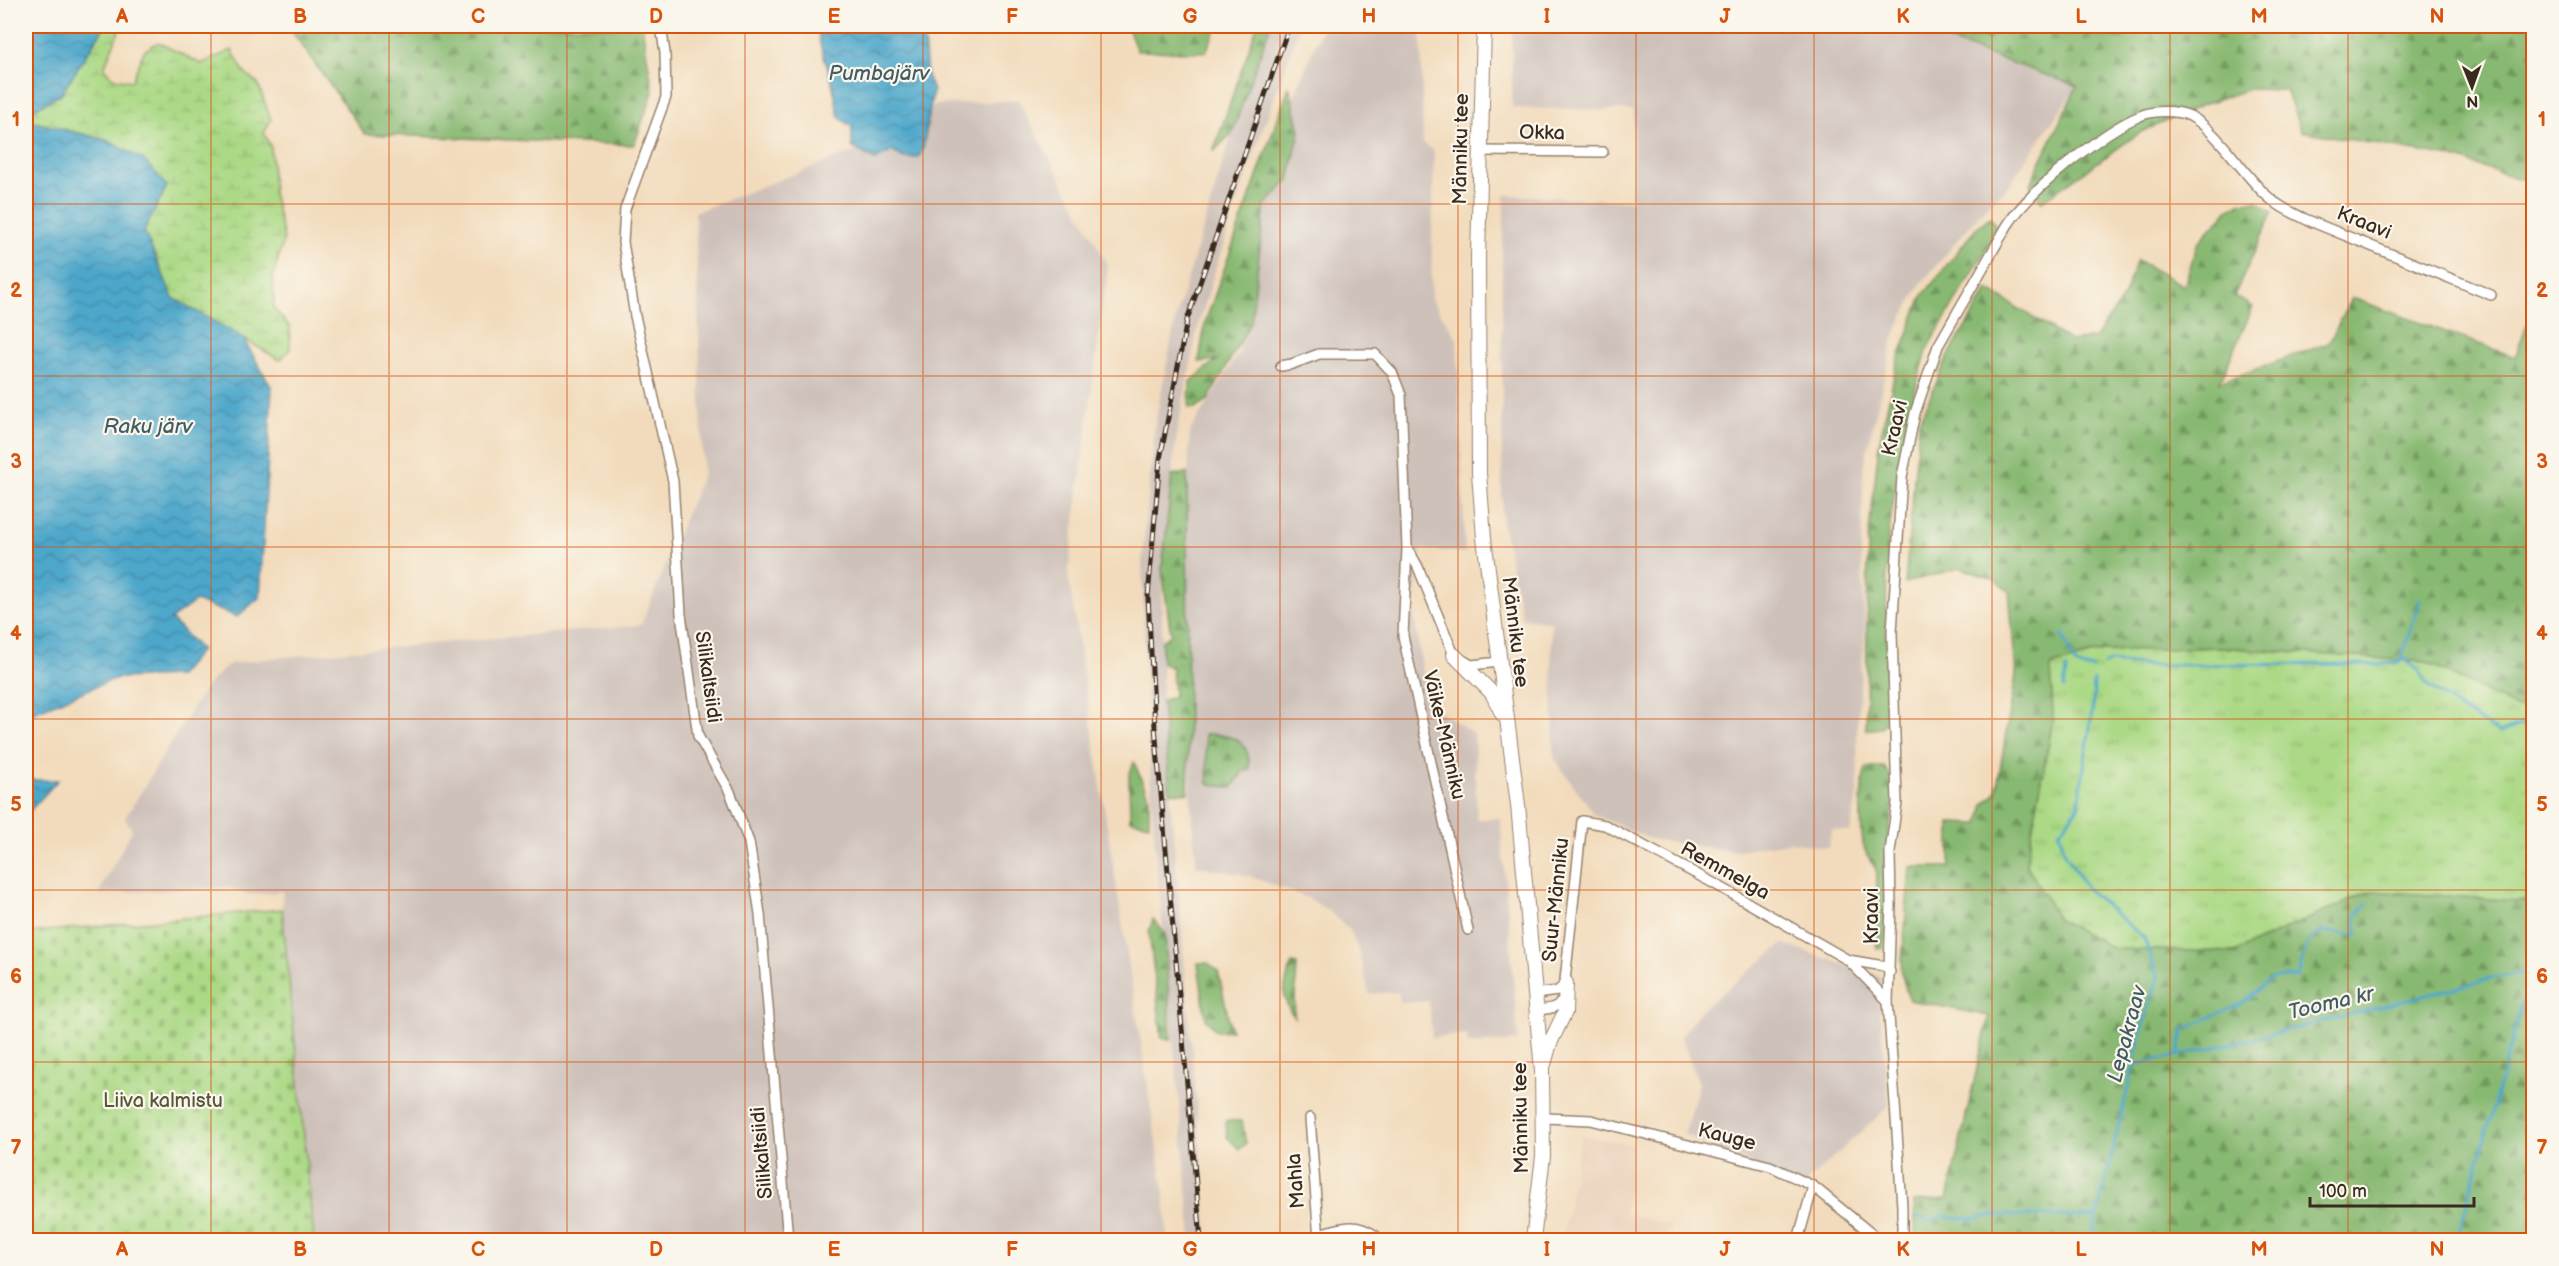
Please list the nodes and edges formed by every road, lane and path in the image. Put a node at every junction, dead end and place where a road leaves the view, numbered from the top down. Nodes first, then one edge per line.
1 (661, 26) edge
2 (1484, 26) edge
3 (1481, 151) junction
4 (1603, 152) dead end
5 (2491, 295) dead end
6 (1281, 366) dead end
7 (1407, 547) junction
8 (1454, 655) junction
9 (1500, 662) junction
10 (1507, 722) junction
11 (1582, 821) joint
12 (1468, 930) dead end
13 (1848, 960) junction
14 (1890, 972) junction
15 (1566, 983) junction
16 (1535, 994) junction
17 (1888, 1001) junction
18 (1536, 1010) junction
19 (1542, 1071) junction
20 (1310, 1118) dead end
21 (1545, 1118) junction
22 (1813, 1186) junction
23 (1318, 1237) edge
24 (788, 1240) edge
25 (1377, 1240) edge
26 (1533, 1240) edge
27 (1798, 1240) edge
28 (1879, 1240) edge
29 (1902, 1240) edge

1 - 24 street, Silikaltsiidi
2 - 3 street, Männiku tee
3 - 4 street, Okka
3 - 9 street, Männiku tee
5 - 14 street, Kraavi
6 - 7 street, Väike-Männiku
7 - 8 street, Väike-Männiku
7 - 12 street, Väike-Männiku
8 - 9 street, Väike-Männiku
8 - 10 street
9 - 10 street, Männiku tee
10 - 16 street, Männiku tee
11 - 13 street, Remmelga
11 - 15 street, Suur-Männiku
13 - 14 street, Remmelga
13 - 17 street, Remmelga
14 - 17 street, Kraavi
15 - 16 street, Suur-Männiku
15 - 18 street, Suur-Männiku
15 - 19 street
16 - 18 street, Männiku tee
17 - 29 street, Kraavi
18 - 19 street, Männiku tee
19 - 21 street, Männiku tee
20 - 23 street, Mahla
21 - 22 street, Kauge
21 - 26 street, Männiku tee
22 - 27 street
22 - 28 street, Kauge
23 - 25 street

